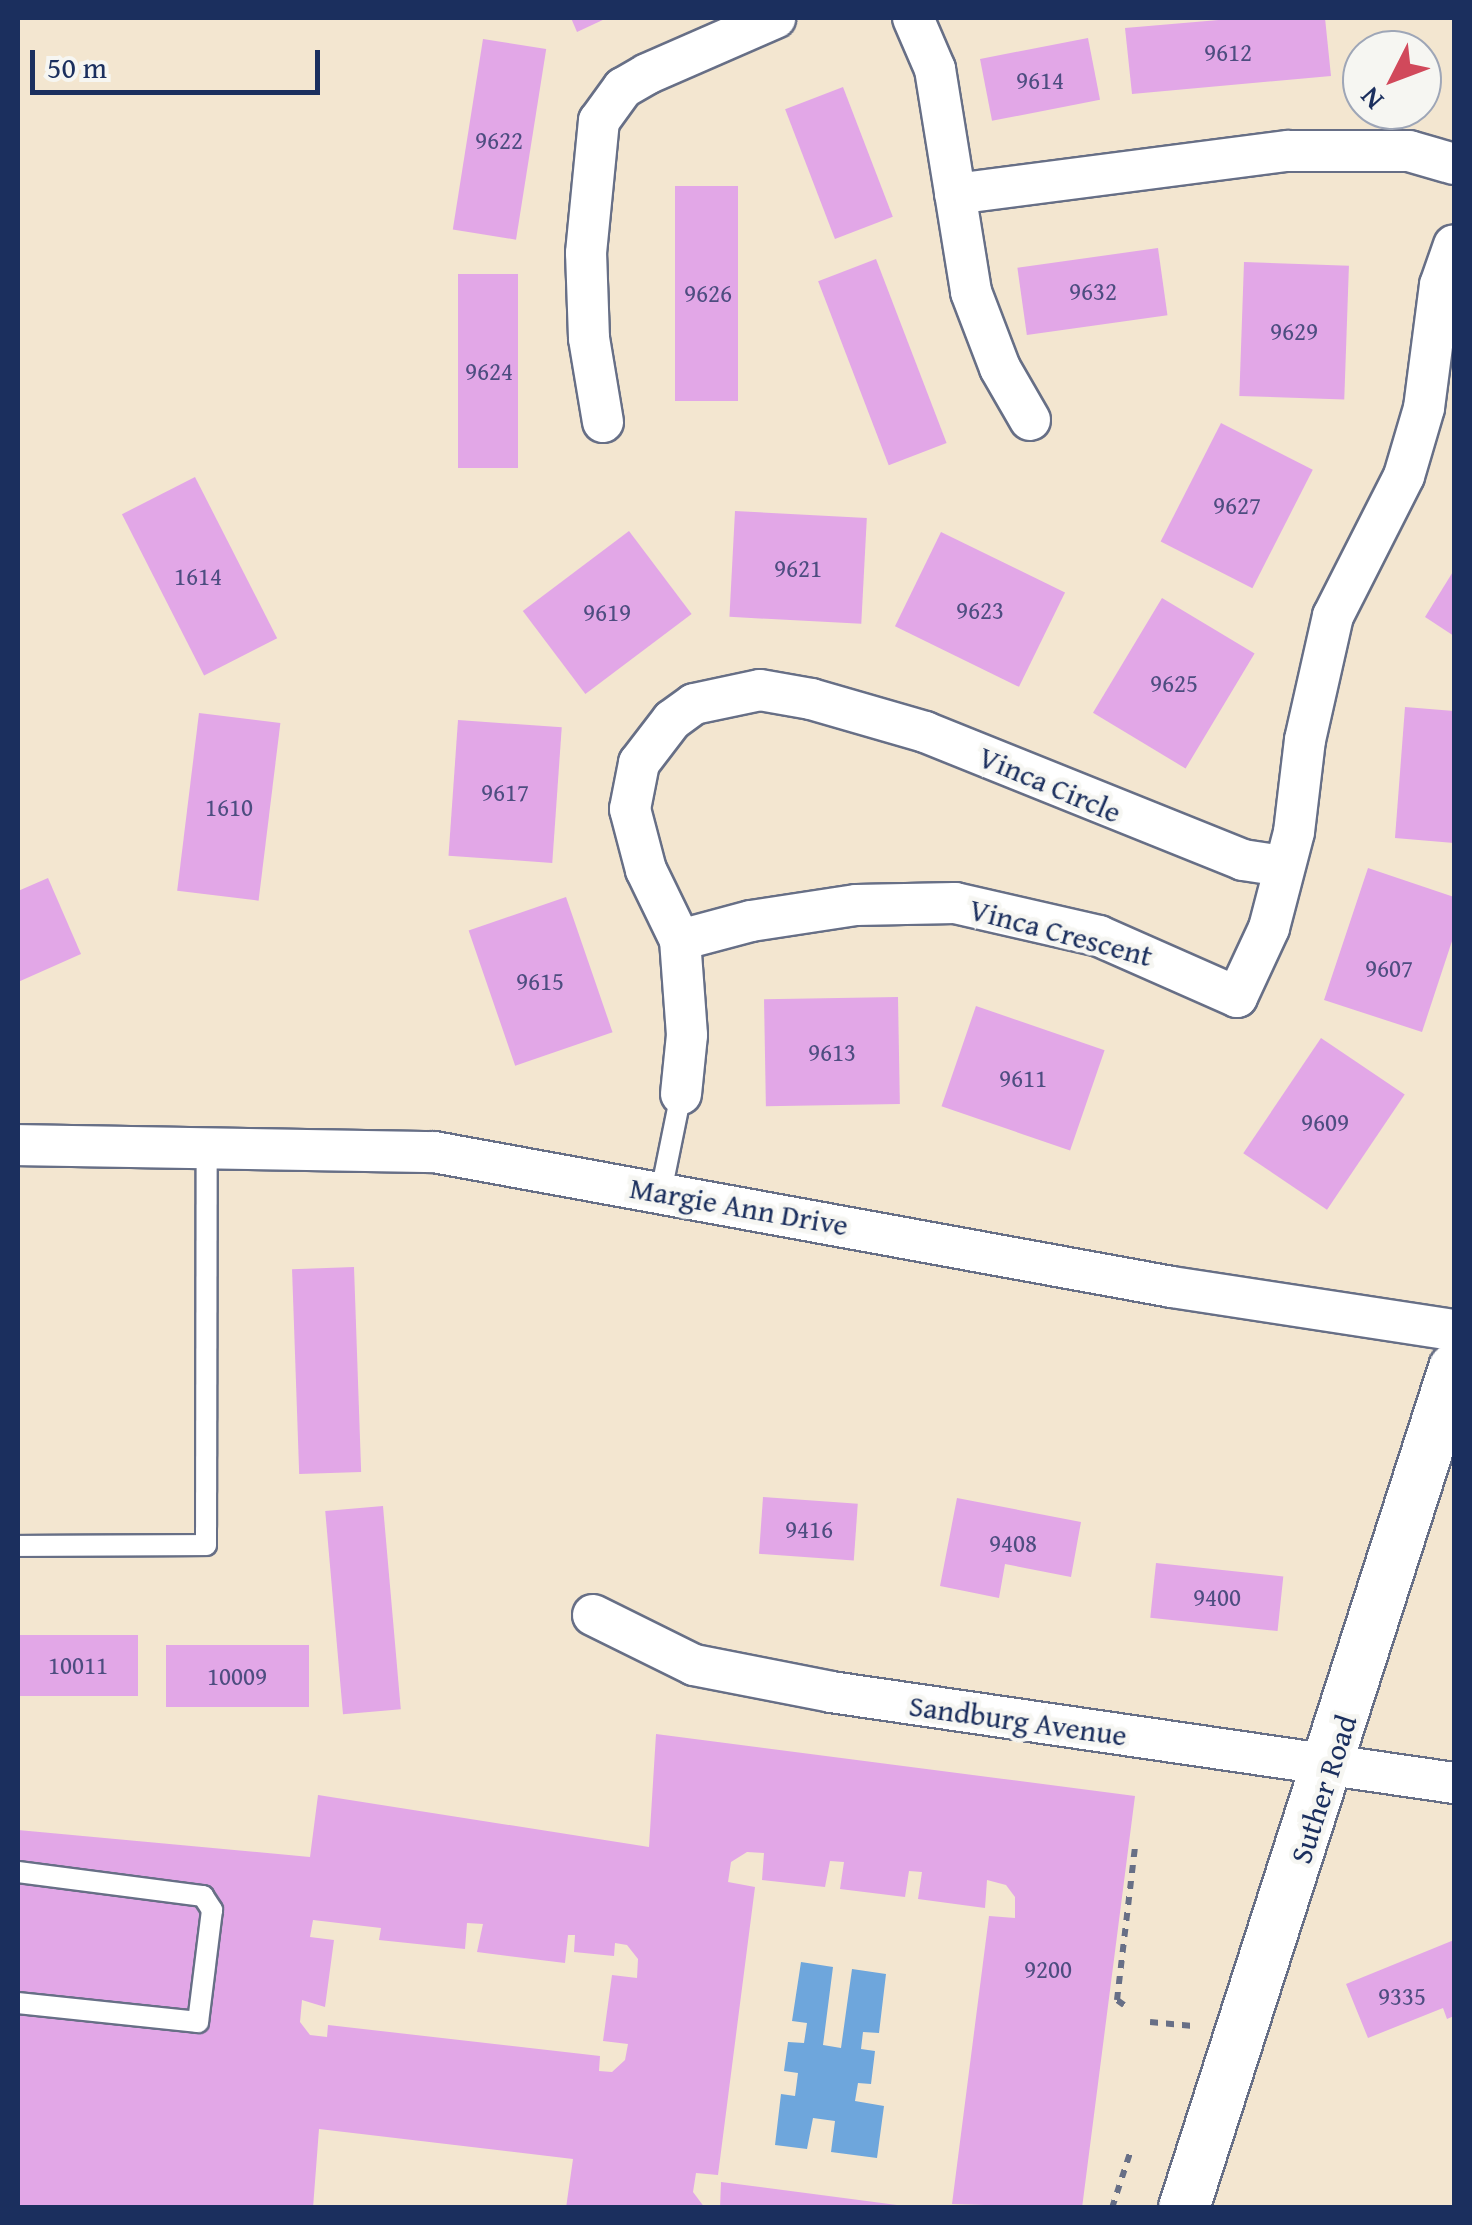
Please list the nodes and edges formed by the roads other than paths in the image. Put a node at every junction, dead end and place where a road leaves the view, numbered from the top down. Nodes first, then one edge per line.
1 (775, 18) edge
2 (913, 18) edge
3 (1454, 164) edge
4 (955, 194) junction
5 (1454, 245) edge
6 (1030, 420) dead end
7 (603, 422) dead end
8 (1283, 866) junction
9 (680, 940) junction
10 (680, 1094) joint
11 (18, 1145) edge
12 (208, 1145) junction
13 (661, 1192) junction
14 (1454, 1330) edge
15 (1454, 1368) edge
16 (18, 1546) edge
17 (593, 1615) dead end
18 (1331, 1766) junction
19 (1454, 1783) edge
20 (18, 1872) edge
21 (18, 2003) edge
22 (1184, 2208) edge

1 - 7 street
2 - 4 street
3 - 4 street
4 - 6 street
5 - 8 street
8 - 9 street, Vinca Crescent
8 - 9 street, Vinca Circle
9 - 10 street, Vinca Circle
10 - 13 lane, Vinca Circle
11 - 12 street, Margie Ann Drive
12 - 13 street, Margie Ann Drive
12 - 16 lane
13 - 14 street, Margie Ann Drive
15 - 18 street, Suther Road
17 - 18 street, Sandburg Avenue
18 - 19 street, Sandburg Avenue
18 - 22 street, Suther Road
20 - 21 lane

